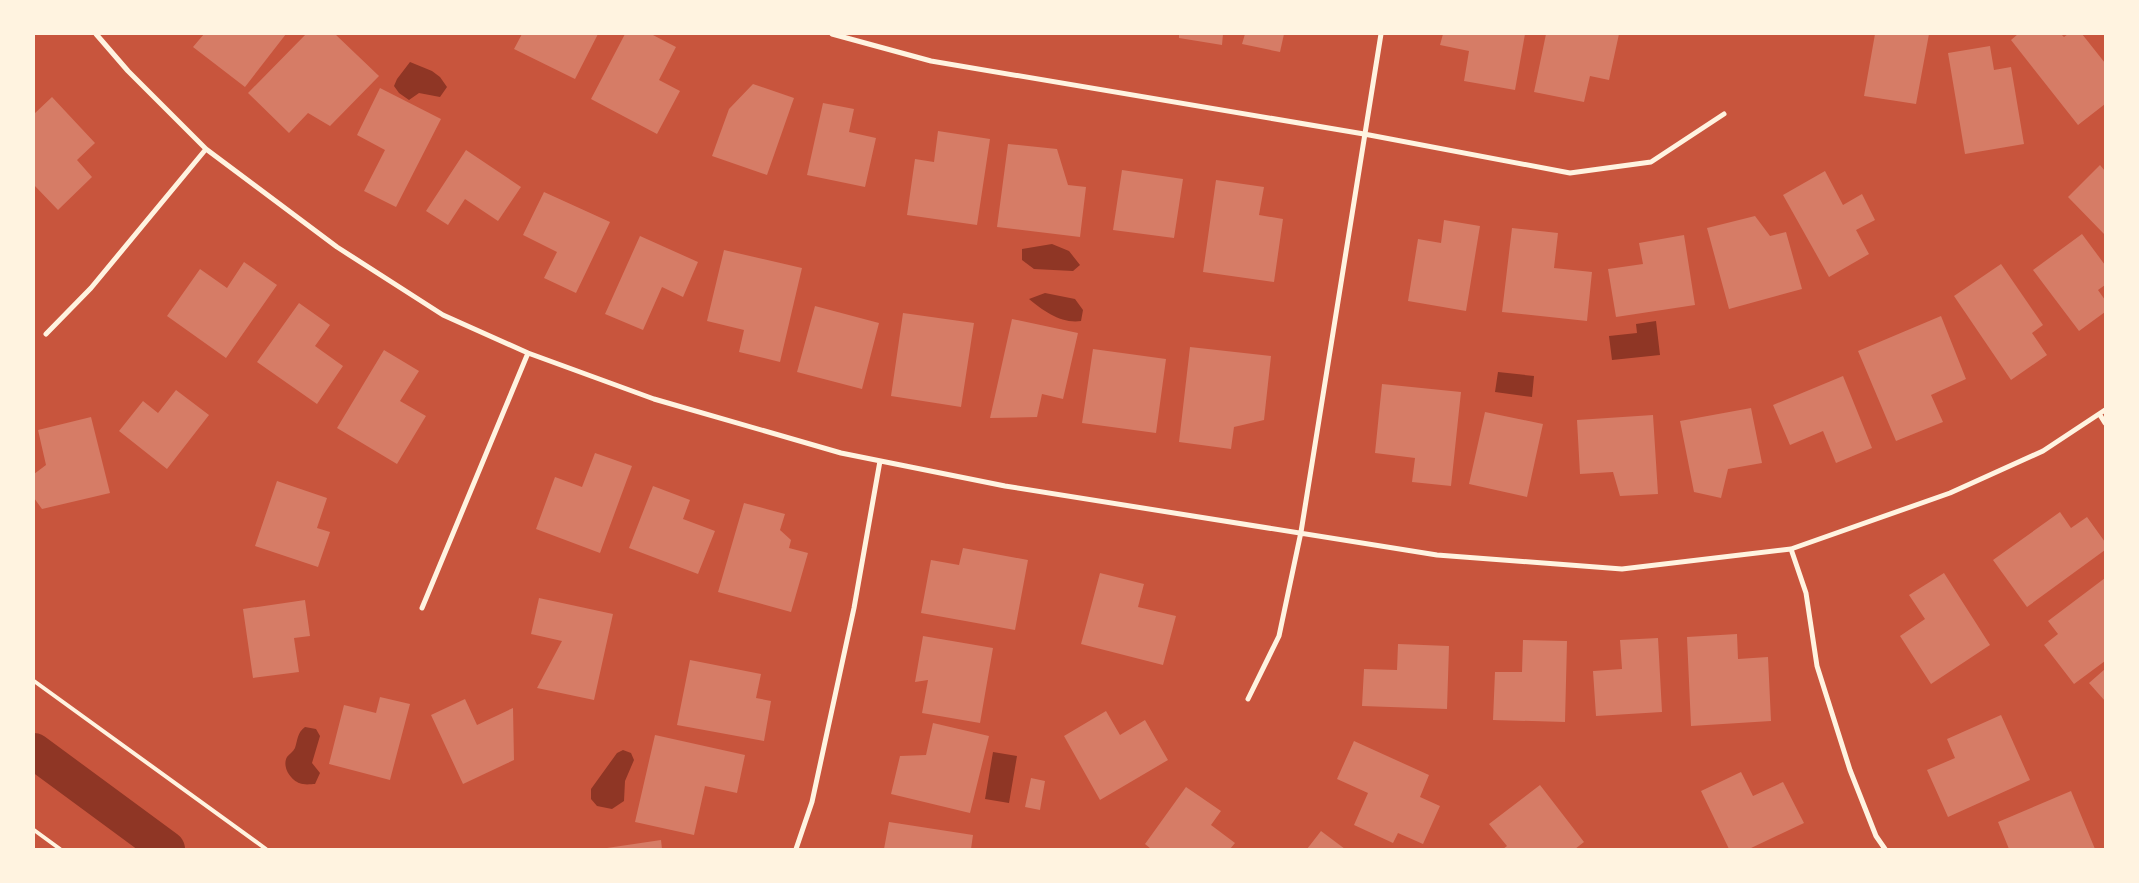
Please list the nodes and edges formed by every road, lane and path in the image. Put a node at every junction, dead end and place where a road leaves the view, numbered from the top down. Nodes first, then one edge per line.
1 (96, 34) edge
2 (832, 34) edge
3 (1381, 34) edge
4 (1724, 114) dead end
5 (1364, 134) junction
6 (206, 149) junction
7 (46, 334) dead end
8 (528, 353) junction
9 (2105, 410) edge
10 (2100, 415) junction
11 (2105, 423) edge
12 (880, 461) junction
13 (1301, 532) junction
14 (1791, 549) junction
15 (422, 608) dead end
16 (34, 681) edge
17 (1248, 699) dead end
18 (34, 830) edge
19 (60, 849) edge
20 (266, 849) edge
21 (796, 849) edge
22 (1885, 849) edge

1 - 6 street
2 - 5 street
3 - 5 street
4 - 5 street
5 - 13 street
6 - 7 street
6 - 8 street
8 - 12 street
8 - 15 street
9 - 10 street
10 - 11 street
10 - 14 street
12 - 13 street
12 - 21 street
13 - 14 street
13 - 17 street
14 - 22 street
16 - 20 lane
18 - 19 lane

